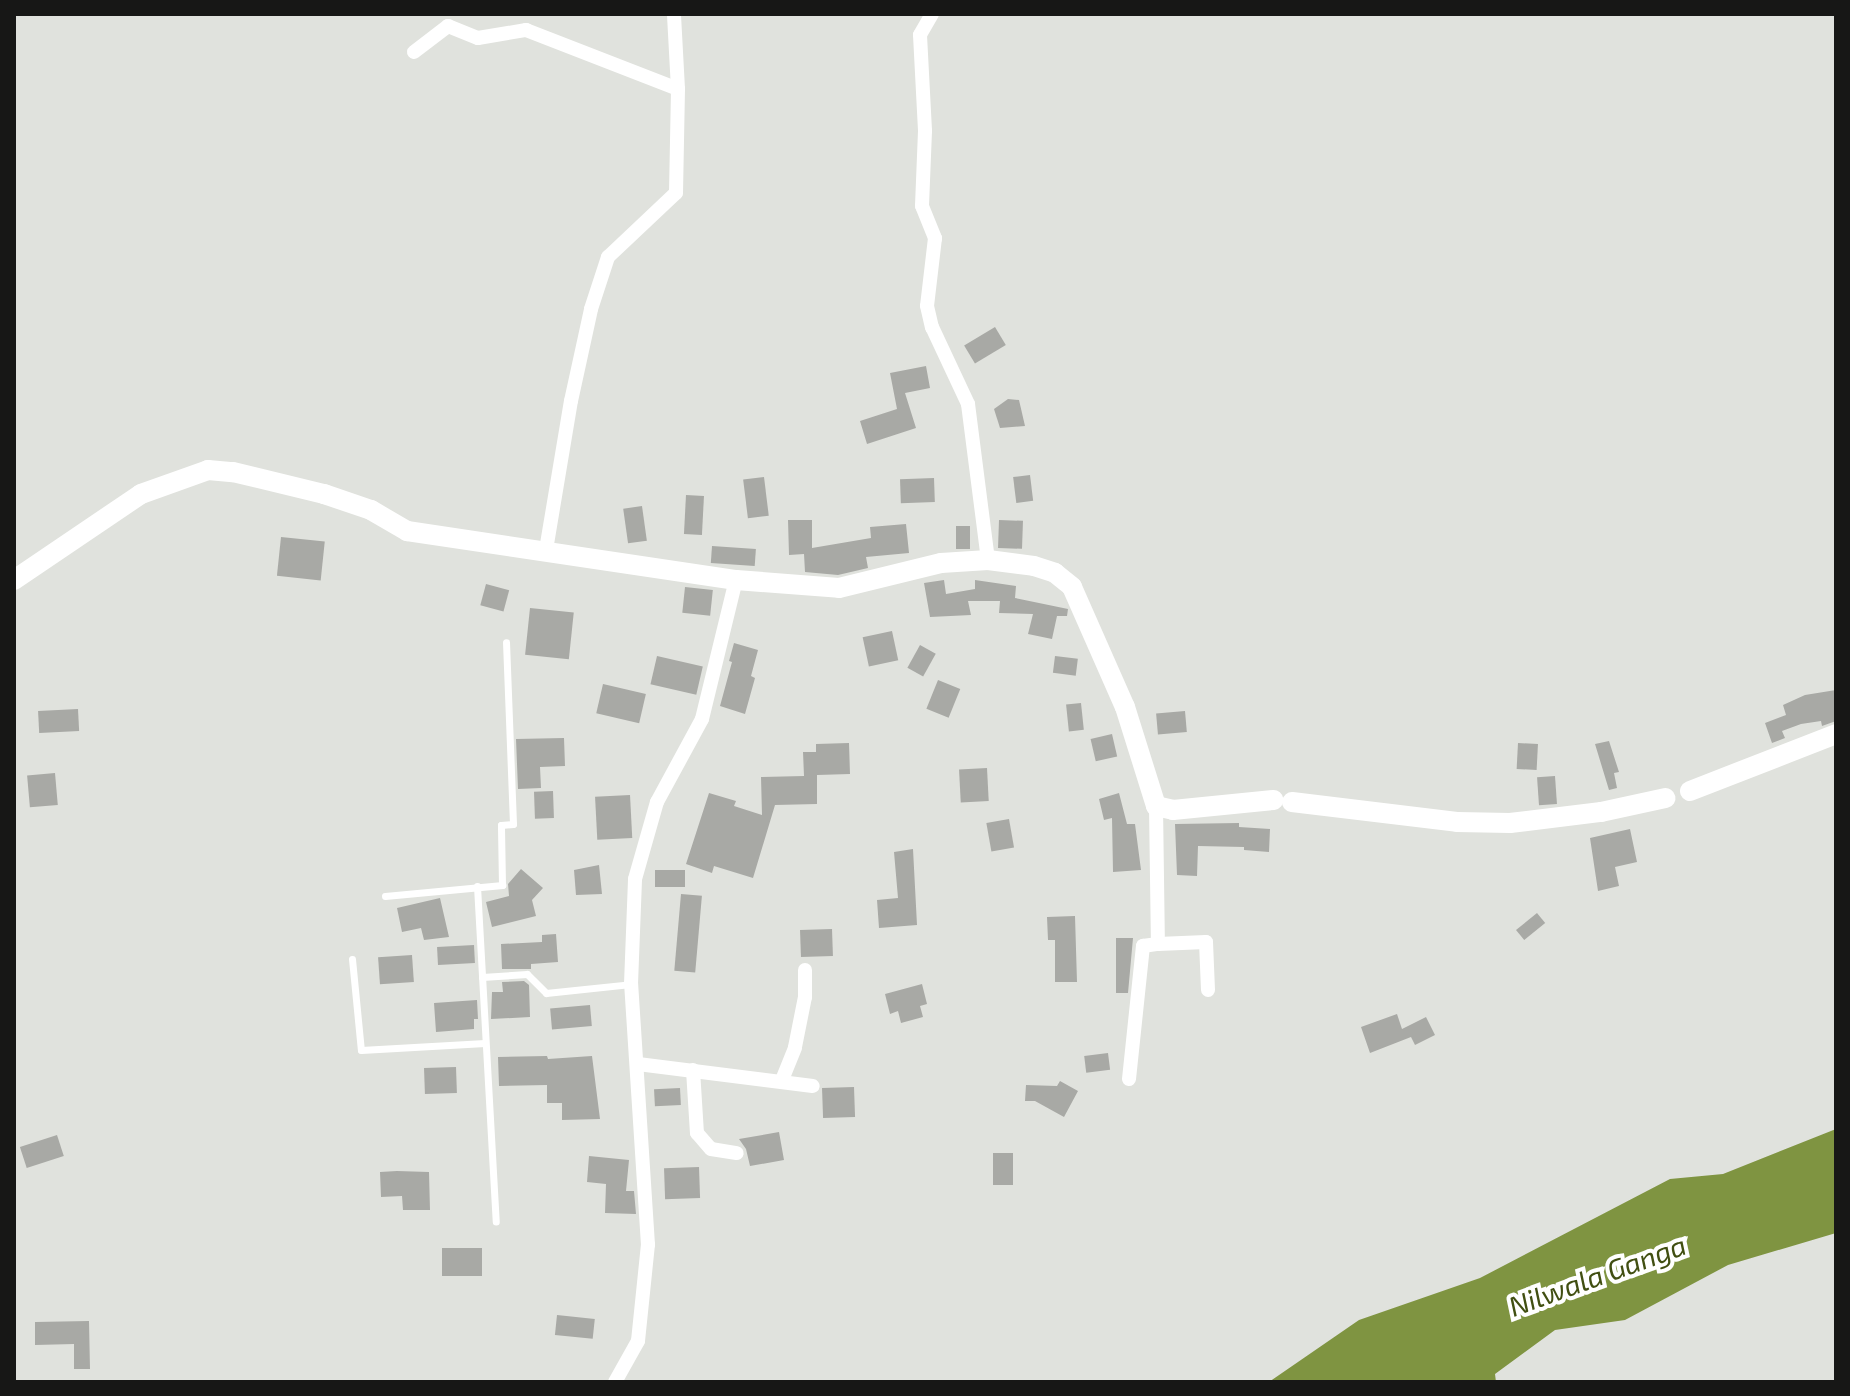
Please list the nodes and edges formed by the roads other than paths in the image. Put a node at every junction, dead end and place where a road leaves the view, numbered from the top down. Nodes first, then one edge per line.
1 (674, 14) edge
2 (932, 14) edge
3 (414, 52) dead end
4 (678, 89) junction
5 (546, 550) junction
6 (988, 560) junction
7 (14, 580) edge
8 (736, 580) junction
9 (506, 642) dead end
10 (1836, 734) edge
11 (1690, 791) dead end
12 (1666, 798) dead end
13 (1156, 806) junction
14 (477, 886) junction
15 (385, 896) dead end
16 (1158, 944) junction
17 (352, 959) dead end
18 (805, 970) dead end
19 (482, 977) junction
20 (631, 984) junction
21 (1208, 990) dead end
22 (485, 1043) junction
23 (638, 1064) junction
24 (693, 1070) junction
25 (1129, 1079) dead end
26 (782, 1080) junction
27 (813, 1086) dead end
28 (737, 1153) dead end
29 (496, 1221) dead end
30 (615, 1382) edge

1 - 4 street
2 - 6 street
3 - 4 street
4 - 5 street
5 - 7 main road
5 - 8 main road
6 - 8 main road
6 - 13 main road
8 - 20 street
9 - 14 lane
10 - 11 main road
12 - 13 main road
13 - 16 street
14 - 15 lane
14 - 19 lane
16 - 21 street
16 - 25 street
17 - 22 lane
18 - 26 street
19 - 20 lane
19 - 22 lane
20 - 23 street
22 - 29 lane
23 - 24 street
23 - 30 street
24 - 26 street
24 - 28 street
26 - 27 street

